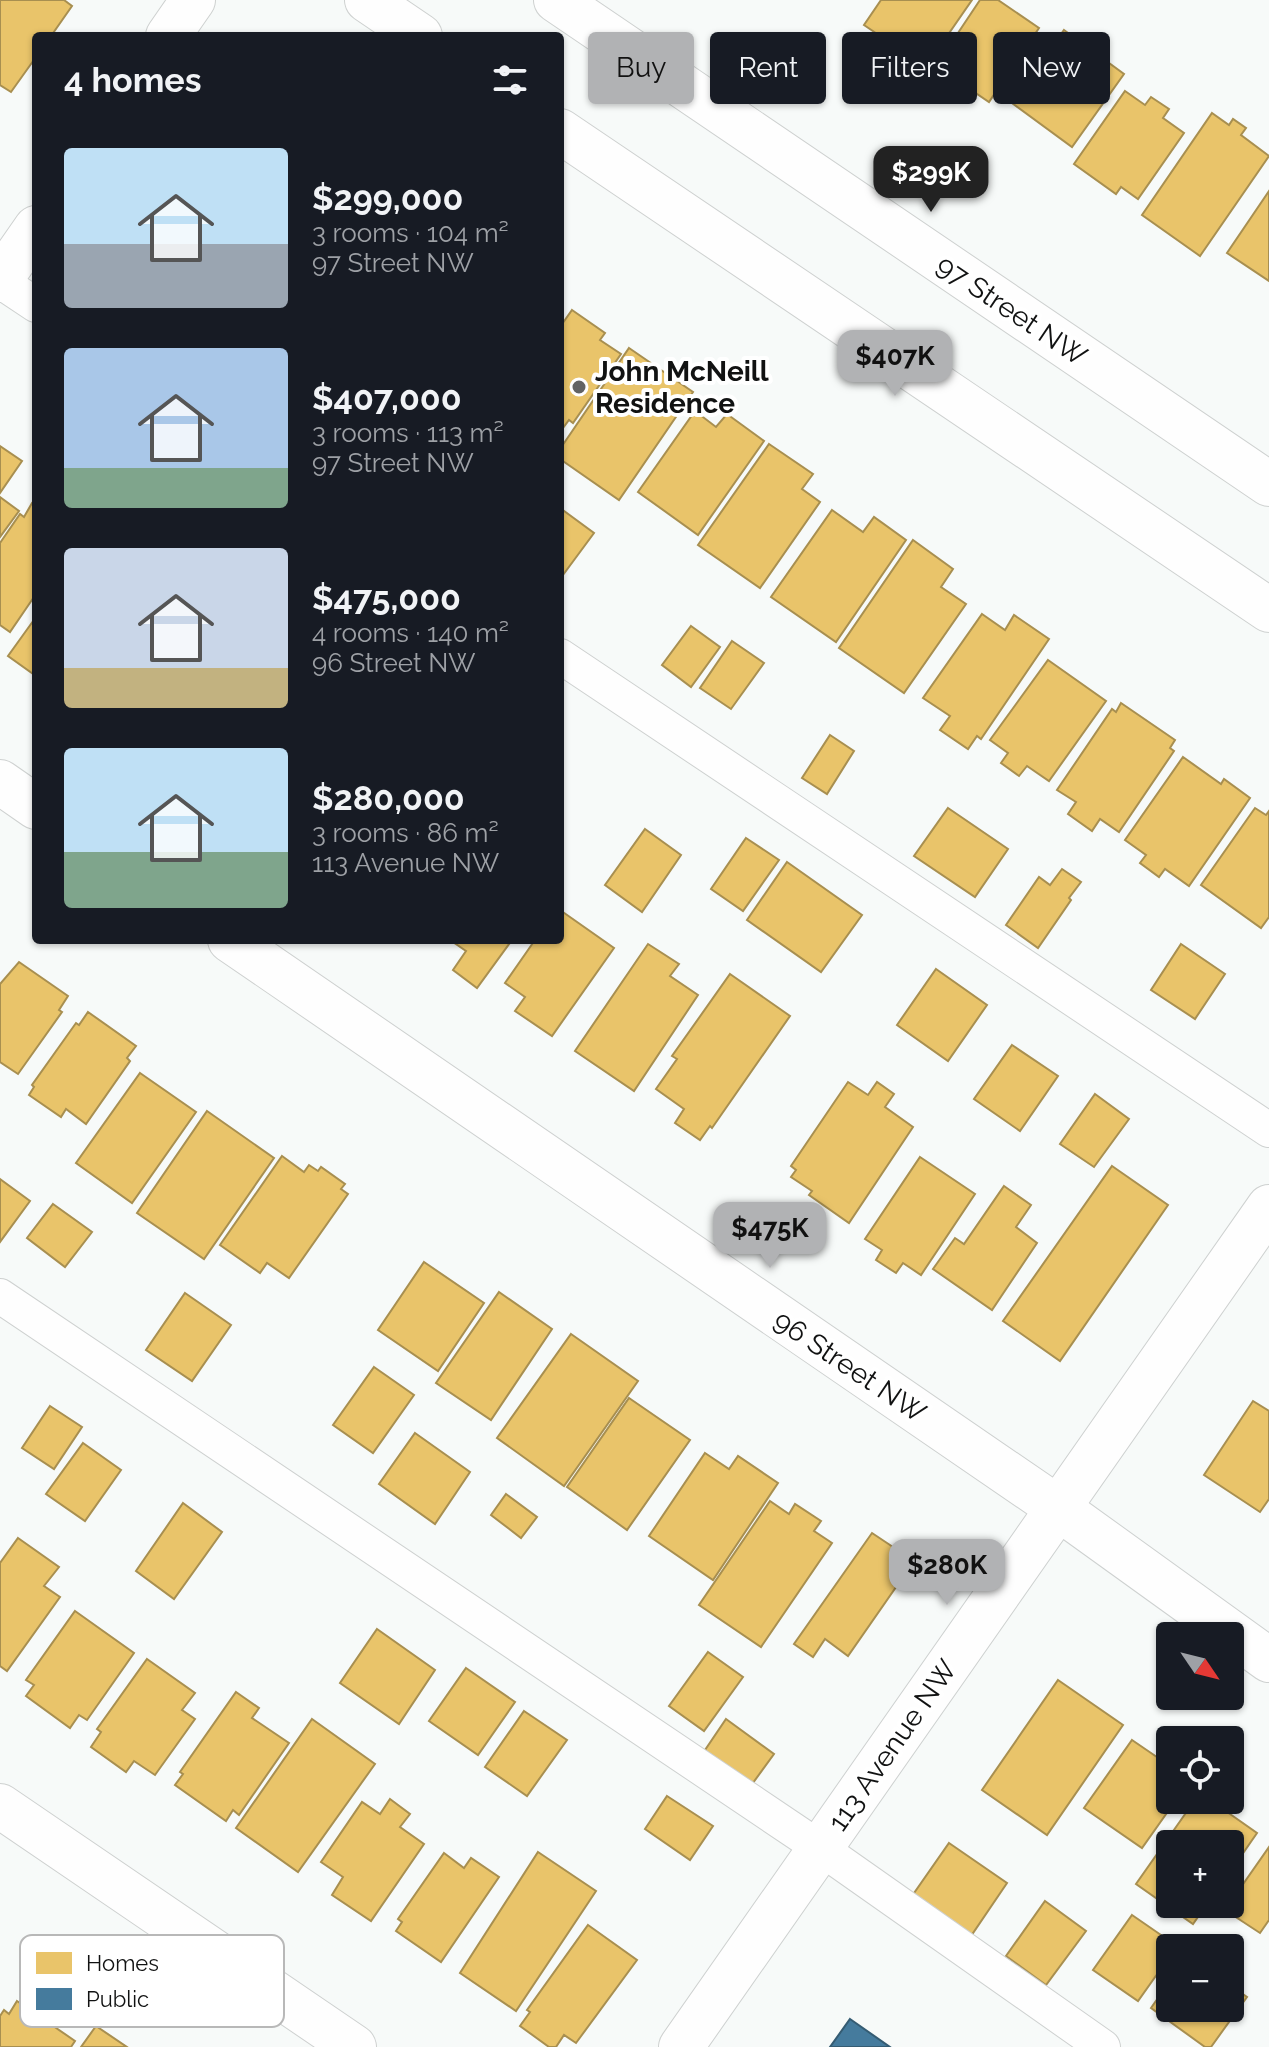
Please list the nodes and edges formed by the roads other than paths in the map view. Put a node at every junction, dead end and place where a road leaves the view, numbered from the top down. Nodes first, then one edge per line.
1 (193, 0) edge
2 (367, 0) edge
3 (556, 0) edge
4 (171, 32) edge
5 (414, 32) edge
6 (564, 134) edge
7 (32, 234) edge
8 (0, 281) edge
9 (32, 302) edge
10 (1269, 484) edge
11 (1269, 610) edge
12 (564, 659) edge
13 (0, 782) edge
14 (32, 804) edge
15 (236, 944) edge
16 (1269, 1130) edge
17 (1269, 1207) edge
18 (0, 1296) edge
19 (1058, 1508) junction
20 (1269, 1660) edge
21 (0, 1806) edge
22 (820, 1848) junction
23 (189, 1935) edge
24 (284, 1999) edge
25 (354, 2047) edge
26 (681, 2047) edge
27 (1103, 2047) edge

1 - 4 street
2 - 5 street
3 - 10 street, 97 Street NW
6 - 11 street
7 - 8 street
8 - 9 lane
12 - 16 lane
13 - 14 street
15 - 19 street, 96 Street NW
17 - 19 street, 113 Avenue NW
18 - 22 lane
19 - 20 street, 96 Street NW
19 - 22 street, 113 Avenue NW
21 - 23 street
22 - 26 street, 113 Avenue NW
22 - 27 lane
24 - 25 street

